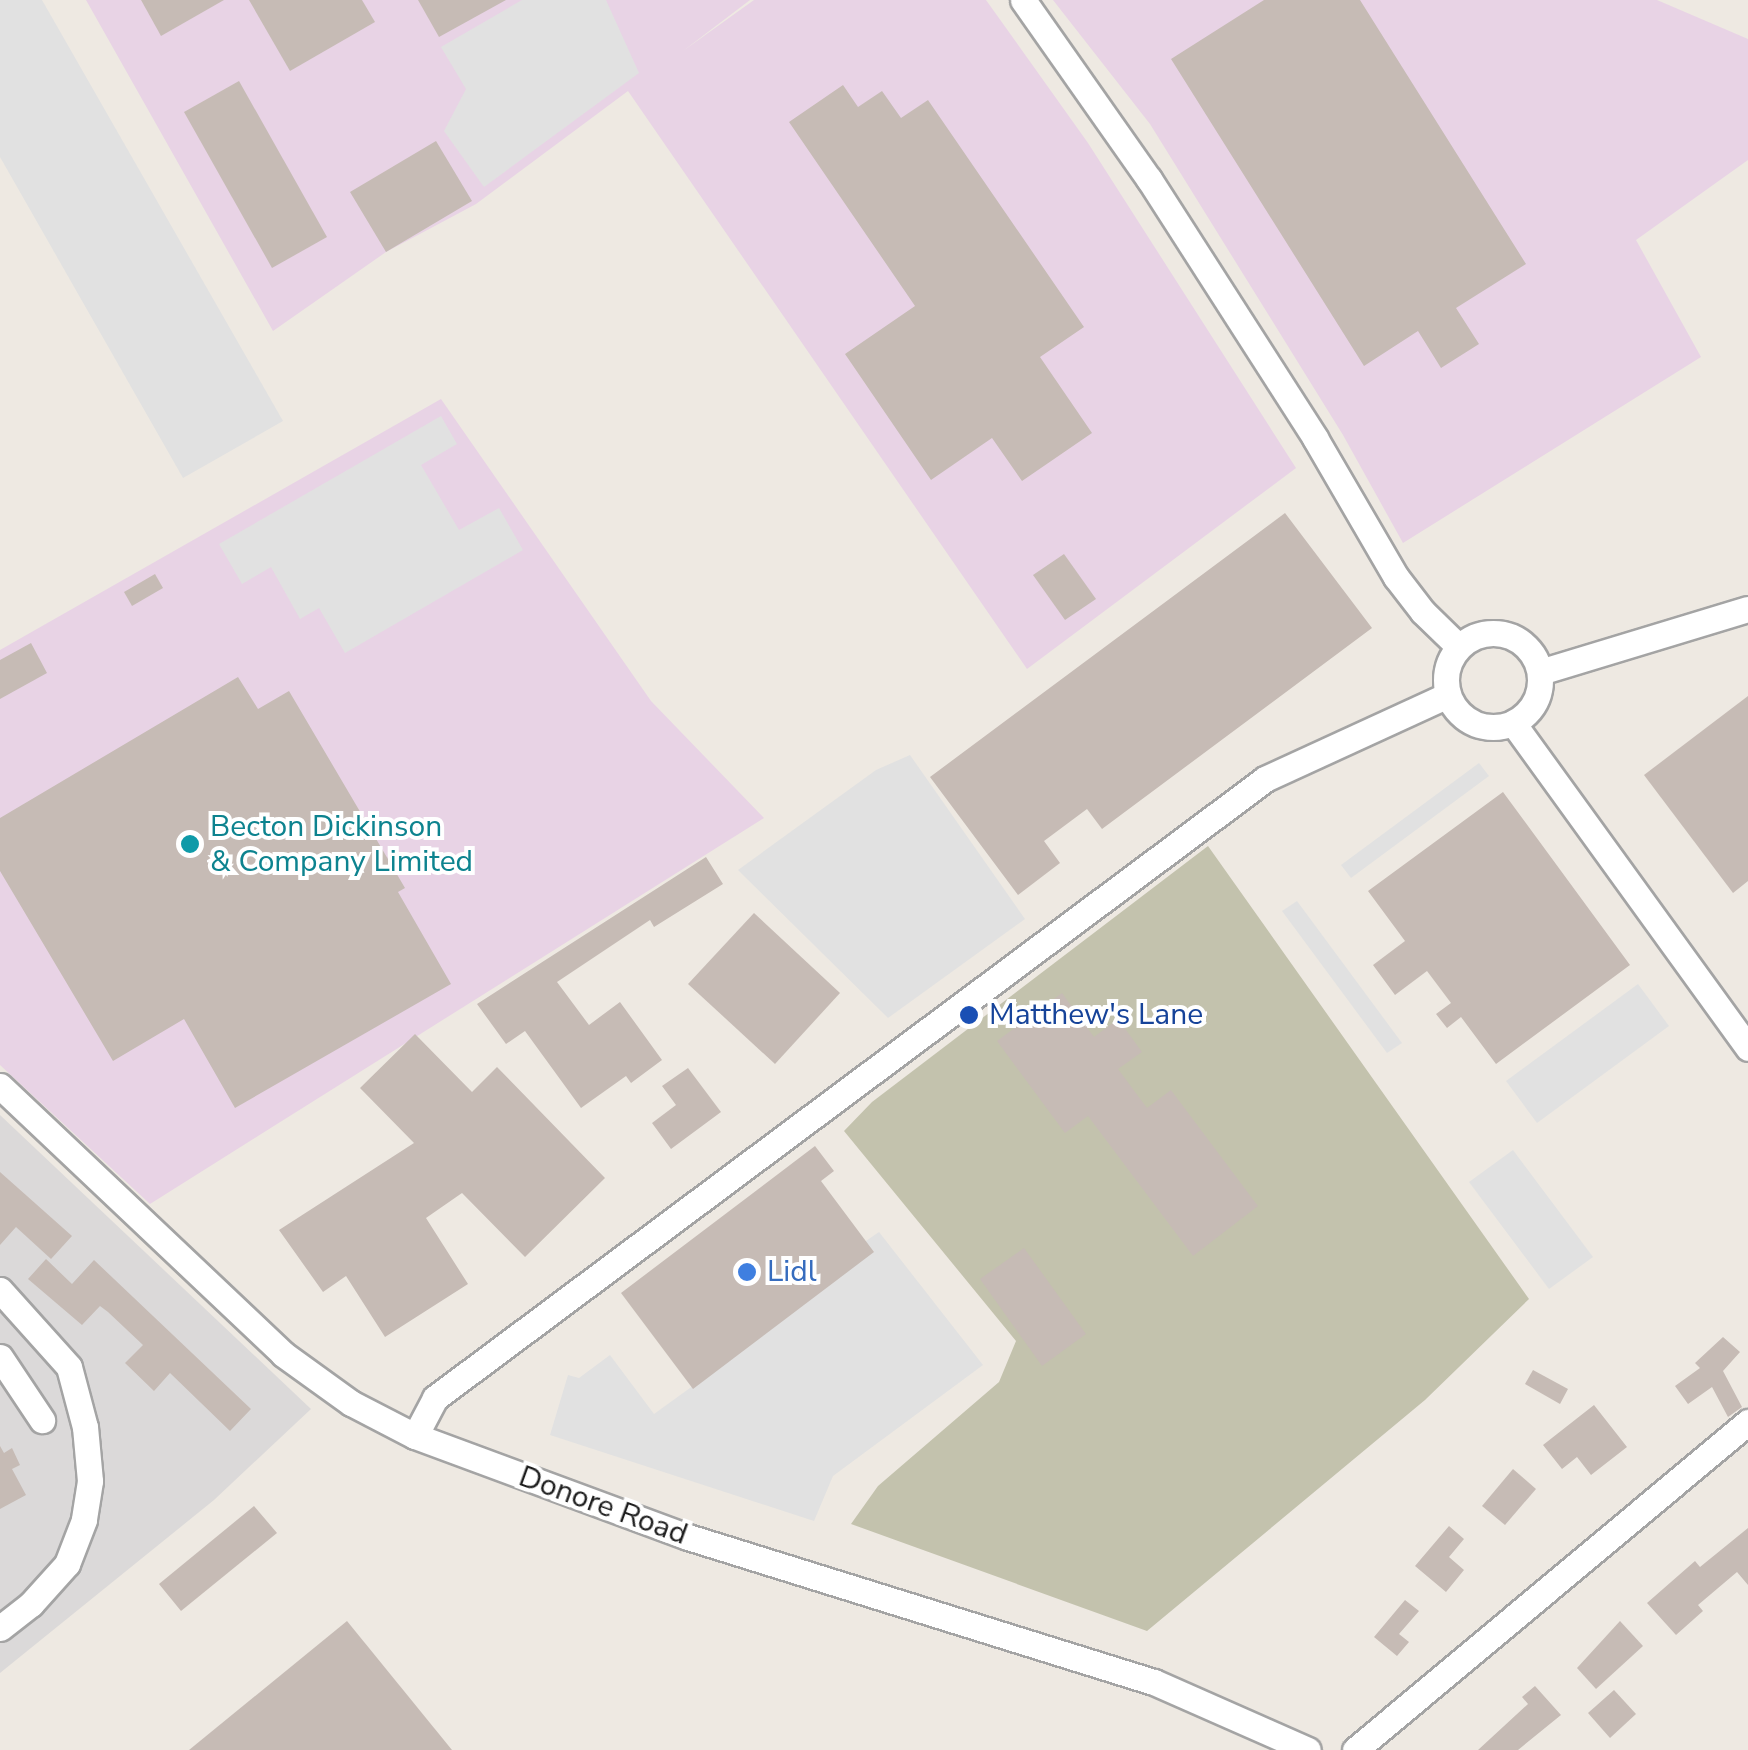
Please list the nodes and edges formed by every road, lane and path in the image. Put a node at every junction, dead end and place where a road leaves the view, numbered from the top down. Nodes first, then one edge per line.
1 (1023, 0) edge
2 (1748, 609) edge
3 (1458, 646) junction
4 (1540, 672) junction
5 (1448, 696) junction
6 (1513, 723) junction
7 (1748, 1048) edge
8 (0, 1086) edge
9 (3, 1300) edge
10 (0, 1357) edge
11 (42, 1420) dead end
12 (1748, 1422) edge
13 (416, 1436) junction
14 (0, 1628) edge
15 (1303, 1749) edge
16 (1355, 1750) edge

1 - 3 street
2 - 4 street
3 - 4 street
3 - 5 street
4 - 6 street
5 - 6 street
5 - 13 street
6 - 7 street
8 - 13 street, Donore Road
9 - 14 street
10 - 11 street
12 - 16 street
13 - 15 street, Donore Road

